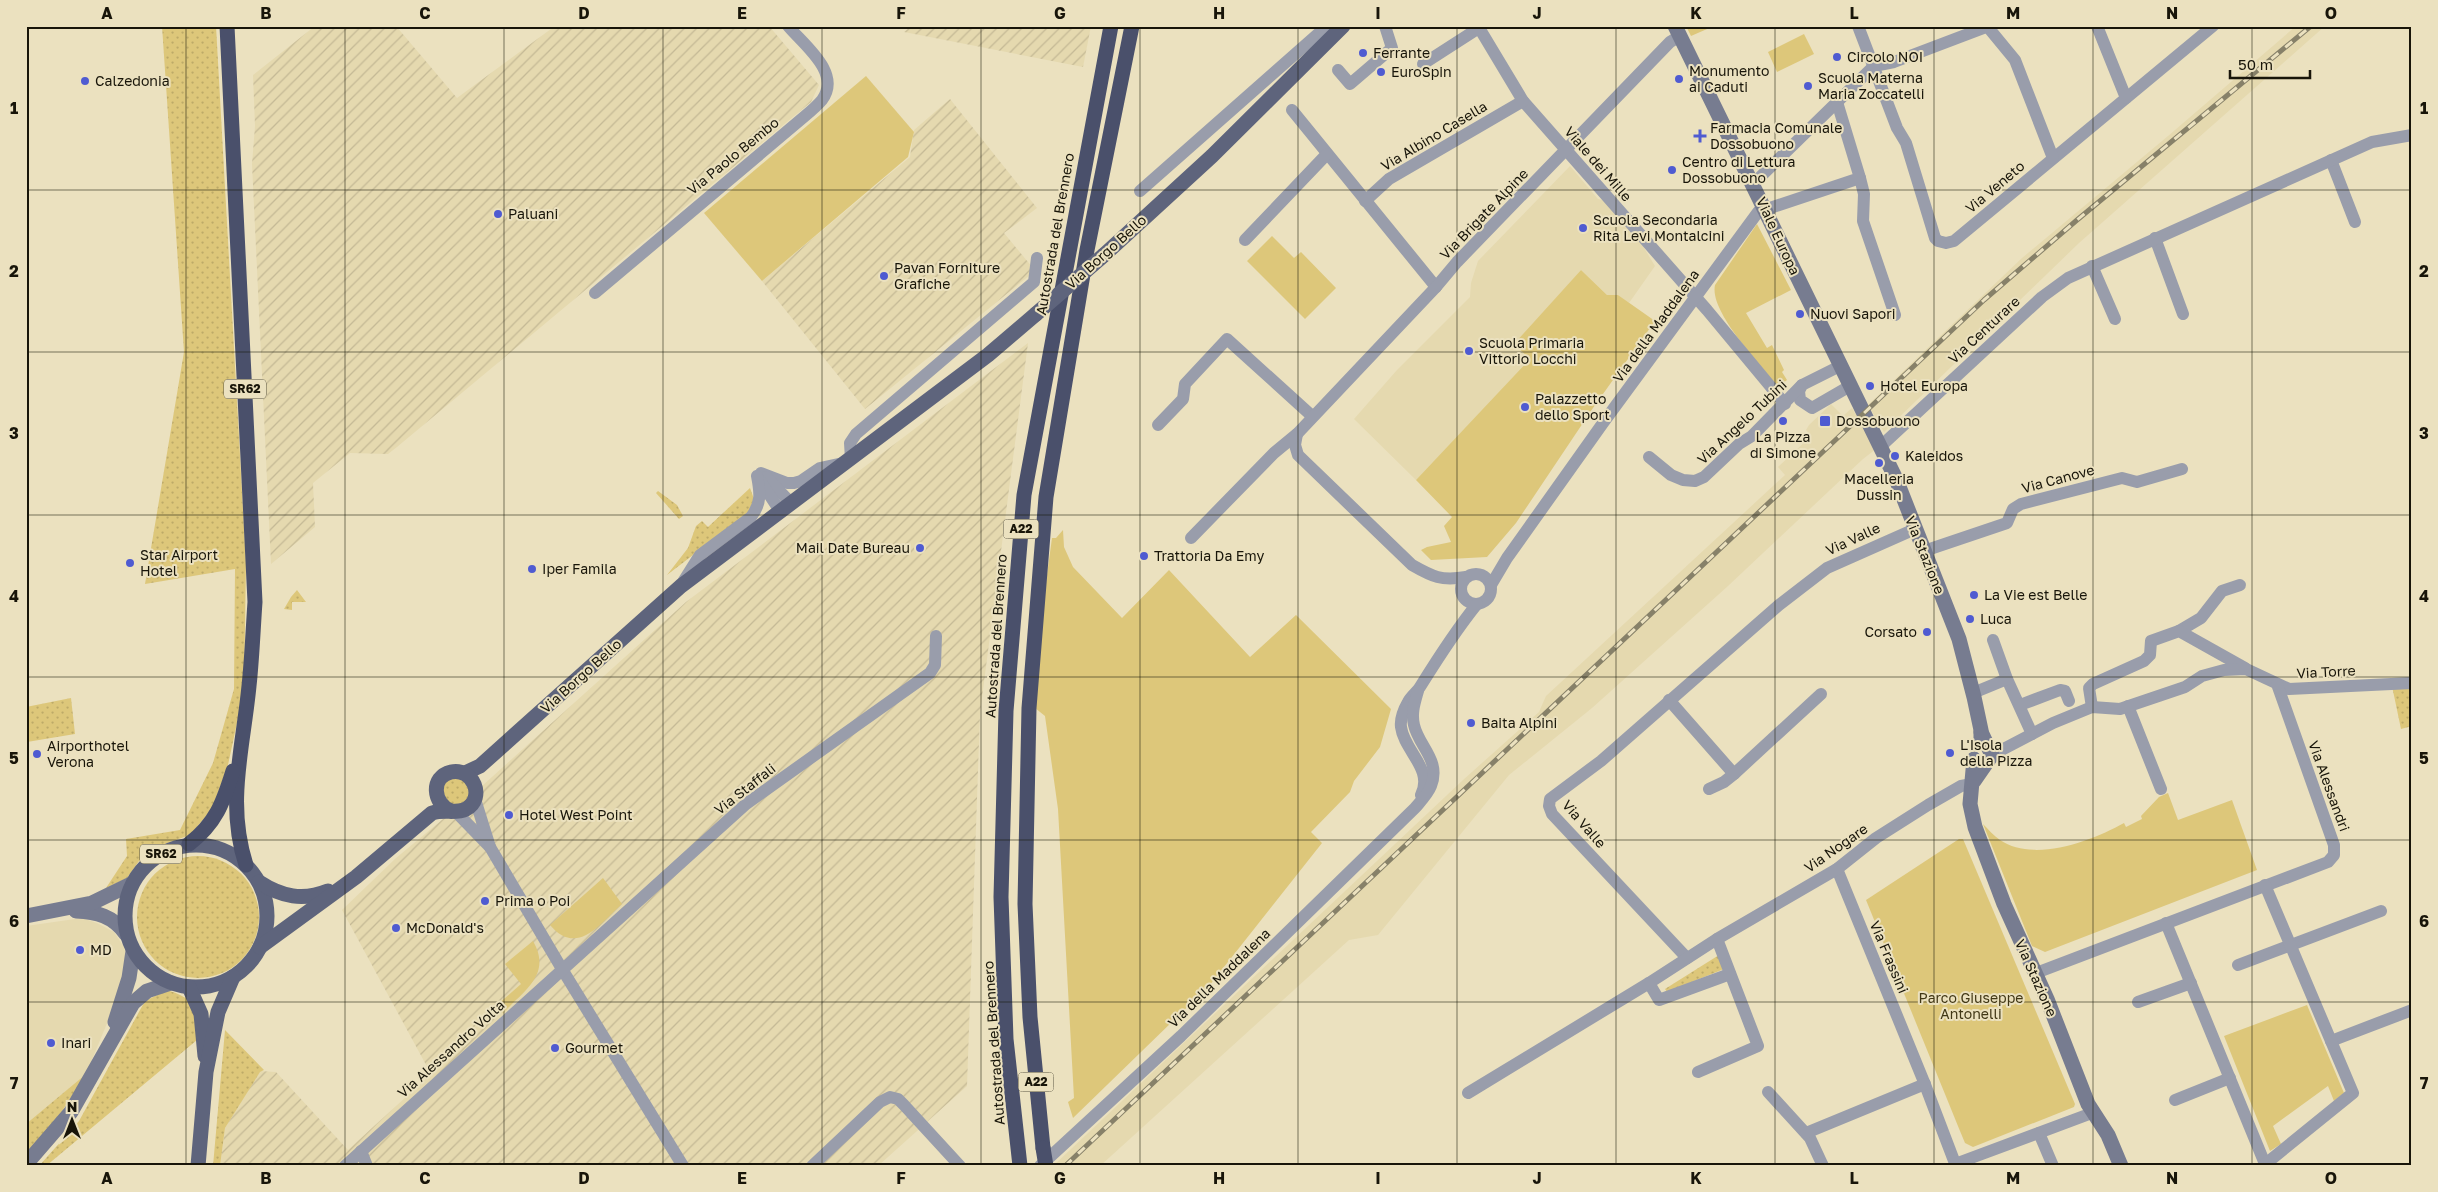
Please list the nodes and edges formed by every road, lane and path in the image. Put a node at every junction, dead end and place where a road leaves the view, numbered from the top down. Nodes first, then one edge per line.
1 (227, 26) edge
2 (788, 26) edge
3 (1110, 26) edge
4 (1132, 26) edge
5 (1326, 26) edge
6 (1343, 26) edge
7 (1385, 26) edge
8 (1858, 26) edge
9 (1988, 26) edge
10 (2097, 26) edge
11 (2213, 26) edge
12 (1480, 27) edge
13 (1677, 31) edge
14 (1423, 64) dead end
15 (1874, 66) junction
16 (1338, 70) dead end
17 (2126, 98) junction
18 (1522, 101) junction
19 (1837, 102) junction
20 (1292, 110) dead end
21 (2412, 135) edge
22 (1565, 150) junction
23 (1327, 154) junction
24 (2053, 158) junction
25 (2331, 160) junction
26 (1860, 178) junction
27 (1753, 184) junction
28 (1140, 190) dead end
29 (1365, 201) junction
30 (1765, 210) junction
31 (2355, 222) dead end
32 (2154, 238) junction
33 (1245, 240) dead end
34 (1037, 258) dead end
35 (2092, 266) junction
36 (1436, 287) junction
37 (595, 293) dead end
38 (1696, 298) junction
39 (2183, 314) dead end
40 (1896, 315) dead end
41 (2115, 319) dead end
42 (1840, 366) junction
43 (1802, 385) junction
44 (1850, 386) junction
45 (1785, 404) junction
46 (1312, 416) junction
47 (1867, 420) joint
48 (1158, 425) dead end
49 (1297, 434) junction
50 (1882, 446) junction
51 (1648, 458) dead end
52 (849, 461) junction
53 (2182, 469) dead end
54 (759, 474) junction
55 (785, 507) junction
56 (1915, 529) junction
57 (1190, 538) dead end
58 (1924, 551) junction
59 (1504, 562) junction
60 (1480, 574) junction
61 (1466, 577) junction
62 (1447, 580) junction
63 (681, 586) junction
64 (1491, 586) junction
65 (2240, 586) dead end
66 (1462, 595) junction
67 (1477, 604) junction
68 (1459, 626) junction
69 (2180, 631) junction
70 (936, 636) dead end
71 (1993, 640) dead end
72 (2246, 669) junction
73 (2007, 679) junction
74 (2412, 683) edge
75 (2277, 684) junction
76 (1973, 693) junction
77 (1822, 694) dead end
78 (1669, 700) junction
79 (2069, 701) dead end
80 (2020, 704) junction
81 (2128, 706) junction
82 (2092, 707) junction
83 (2032, 734) junction
84 (1983, 749) junction
85 (240, 751) junction
86 (480, 766) junction
87 (465, 773) junction
88 (1734, 774) junction
89 (1972, 784) junction
90 (1708, 789) dead end
91 (2160, 789) dead end
92 (475, 792) junction
93 (436, 795) junction
94 (454, 811) junction
95 (189, 844) junction
96 (490, 848) junction
97 (246, 865) junction
98 (1837, 869) junction
99 (259, 882) junction
100 (131, 884) junction
101 (2265, 884) junction
102 (2381, 911) dead end
103 (48, 913) junction
104 (26, 916) edge
105 (2166, 923) junction
106 (126, 934) junction
107 (1717, 939) junction
108 (2291, 945) junction
109 (260, 948) junction
110 (133, 951) junction
111 (1687, 958) junction
112 (2238, 965) dead end
113 (562, 970) junction
114 (2036, 973) junction
115 (1730, 974) junction
116 (232, 978) junction
117 (171, 983) junction
118 (1649, 983) junction
119 (2191, 983) junction
120 (189, 987) junction
121 (2138, 1002) dead end
122 (2412, 1010) edge
123 (2331, 1041) junction
124 (105, 1052) junction
125 (206, 1072) junction
126 (1698, 1072) dead end
127 (2230, 1078) junction
128 (1925, 1084) junction
129 (1768, 1092) dead end
130 (1468, 1093) dead end
131 (2174, 1100) dead end
132 (2092, 1113) junction
133 (1806, 1133) junction
134 (2039, 1133) junction
135 (361, 1151) junction
136 (26, 1164) edge
137 (1956, 1165) edge
138 (2264, 1165) edge
139 (198, 1166) edge
140 (344, 1166) edge
141 (367, 1166) edge
142 (683, 1166) edge
143 (812, 1166) edge
144 (960, 1166) edge
145 (1020, 1166) edge
146 (1040, 1166) edge
147 (1046, 1166) edge
148 (1823, 1166) edge
149 (2053, 1166) edge
150 (2121, 1166) edge

1 - 85 highway, SR62
2 - 37 street, Via Paolo Bembo
3 - 145 highway, Autostrada del Brennero / A22
4 - 147 highway, A22, bridge
5 - 28 street
6 - 52 main road, Via Borgo Bello, bridge
7 - 16 street
8 - 15 street
9 - 15 street
9 - 24 street
10 - 17 street
11 - 17 street, Via Veneto
12 - 14 street
12 - 18 street, Viale dei Mille
13 - 22 street, Via Brigate Alpine
13 - 27 street, Viale Europa
15 - 19 street
15 - 24 street, Via Veneto
17 - 24 street, Via Veneto
18 - 22 street, Viale dei Mille
18 - 29 street, Via Albino Casella
19 - 26 street
19 - 27 street
20 - 23 street
21 - 25 street, Via Centurare
22 - 36 street, Via Brigate Alpine
22 - 38 street, Viale dei Mille
23 - 29 street
23 - 33 street
25 - 31 street
25 - 32 street, Via Centurare
26 - 30 street
26 - 40 street
27 - 30 street, Viale Europa
29 - 36 street
30 - 38 street, Via della Maddalena
30 - 42 street, Viale Europa
32 - 35 street, Via Centurare
32 - 39 street
34 - 52 street
35 - 41 street
35 - 50 street, Via Centurare
36 - 46 street, Via Brigate Alpine
38 - 45 street, Viale dei Mille
38 - 59 street, Via della Maddalena
42 - 43 street
42 - 44 street, Viale Europa
43 - 44 street
43 - 45 street, Via Angelo Tubini
44 - 47 street, Viale Europa
45 - 51 street, Via Angelo Tubini
46 - 48 street
46 - 49 street, Via Brigate Alpine
47 - 50 street, Via Stazione
49 - 57 street, Via Brigate Alpine
49 - 62 street
50 - 56 street, Via Stazione
52 - 54 street, Via Borgo Bello
52 - 55 main road, Via Borgo Bello
53 - 58 street, Via Canove
54 - 55 street
54 - 63 street, Via Borgo Bello
55 - 63 main road, Via Borgo Bello
56 - 58 street, Via Stazione
56 - 78 street, Via Valle
58 - 76 street, Via Stazione
59 - 60 street, Via della Maddalena
59 - 64 street, Via della Maddalena
60 - 61 street, Via della Maddalena
60 - 64 street
61 - 62 street
61 - 66 street, Via della Maddalena
62 - 66 street
63 - 86 main road, Via Borgo Bello
64 - 67 street, Via della Maddalena
65 - 69 street
66 - 67 street
66 - 68 street, Via della Maddalena
67 - 68 street, Via della Maddalena
68 - 146 street, Via della Maddalena
69 - 72 street, Via Torre
69 - 82 street
70 - 113 street, Via Staffali
71 - 73 street
72 - 75 street, Via Torre
72 - 81 street, Via Torre
73 - 76 street
73 - 80 street
74 - 75 street, Via Torre
75 - 101 street, Via Alessandri
76 - 84 street, Via Stazione
77 - 88 street
78 - 88 street
78 - 111 street, Via Valle
79 - 80 street
80 - 83 street
81 - 82 street, Via Torre
81 - 91 street
82 - 83 street, Via Torre
83 - 84 street, Via Torre
84 - 89 street, Via Stazione
85 - 95 highway, SR62
85 - 97 highway, SR62
86 - 87 main road, Via Borgo Bello
86 - 92 main road
87 - 92 main road
87 - 93 main road, Via Borgo Bello
88 - 90 street
89 - 98 street, Via Nogare
89 - 114 street, Via Stazione
92 - 94 main road, Via Borgo Bello
92 - 96 street
93 - 94 main road
93 - 99 main road, Via Borgo Bello
94 - 96 street
94 - 109 main road, Via Borgo Bello
95 - 97 main road, Via Borgo Bello / SR62
95 - 100 main road, Via Borgo Bello / SR62
96 - 113 street
97 - 99 main road, Via Borgo Bello / SR62
98 - 107 street, Via Nogare
98 - 128 street, Via Frassini
99 - 109 main road, Via Borgo Bello / SR62
100 - 103 street
100 - 106 main road, Via Borgo Bello / SR62
101 - 105 street, Via Alessandri
101 - 108 street
102 - 108 street
103 - 104 street
103 - 106 street
105 - 114 street, Via Alessandri
105 - 119 street
106 - 110 main road, Via Borgo Bello / SR62
107 - 111 street, Via Nogare
107 - 115 street
108 - 112 street
108 - 123 street
109 - 116 main road, Via Borgo Bello / SR62
110 - 117 main road, Via Borgo Bello / SR62
110 - 124 street
111 - 118 street, Via Nogare
113 - 135 street, Via Alessandro Volta
113 - 142 street
114 - 132 street, Via Stazione
115 - 118 street
115 - 126 street
116 - 120 main road, Via Borgo Bello / SR62
116 - 125 main road
117 - 120 main road, Via Borgo Bello / SR62
117 - 124 street
118 - 130 street, Via Nogare
119 - 121 street
119 - 127 street
120 - 125 main road
122 - 123 street
123 - 138 street
124 - 136 street
125 - 139 main road
127 - 131 street
127 - 138 street
128 - 133 street
128 - 137 street, Via Frassini
129 - 133 street
132 - 134 street, Via Frassini
132 - 150 street, Via Stazione
133 - 148 street
134 - 137 street, Via Frassini
134 - 149 street
135 - 140 street, Via Alessandro Volta
135 - 141 street
143 - 144 street

